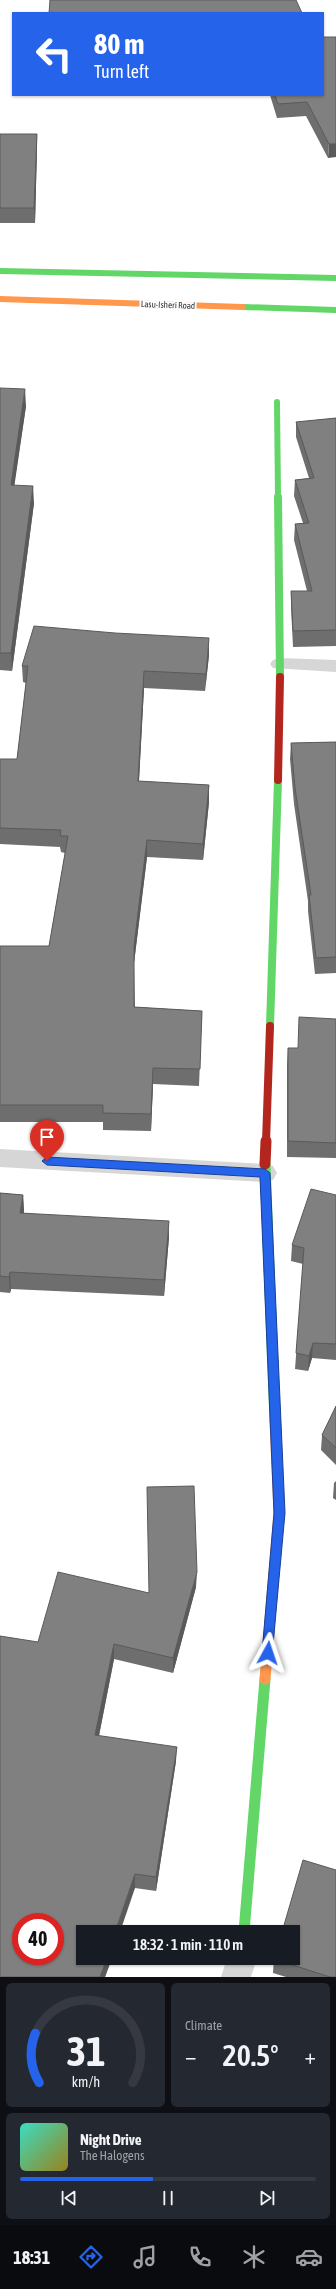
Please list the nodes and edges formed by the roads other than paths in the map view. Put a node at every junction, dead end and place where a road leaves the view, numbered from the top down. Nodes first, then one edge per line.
1 (0, 271) edge
2 (336, 278) edge
3 (0, 300) edge
4 (336, 310) edge
5 (277, 402) dead end
6 (280, 664) junction
7 (336, 666) edge
8 (0, 1158) edge
9 (265, 1173) junction
10 (245, 1925) edge
11 (240, 1965) edge
12 (236, 1977) edge

1 - 2 street
3 - 4 street, Lasu-Isheri Road
5 - 6 street
6 - 7 street
6 - 9 street
8 - 9 street
9 - 10 street
11 - 12 street

